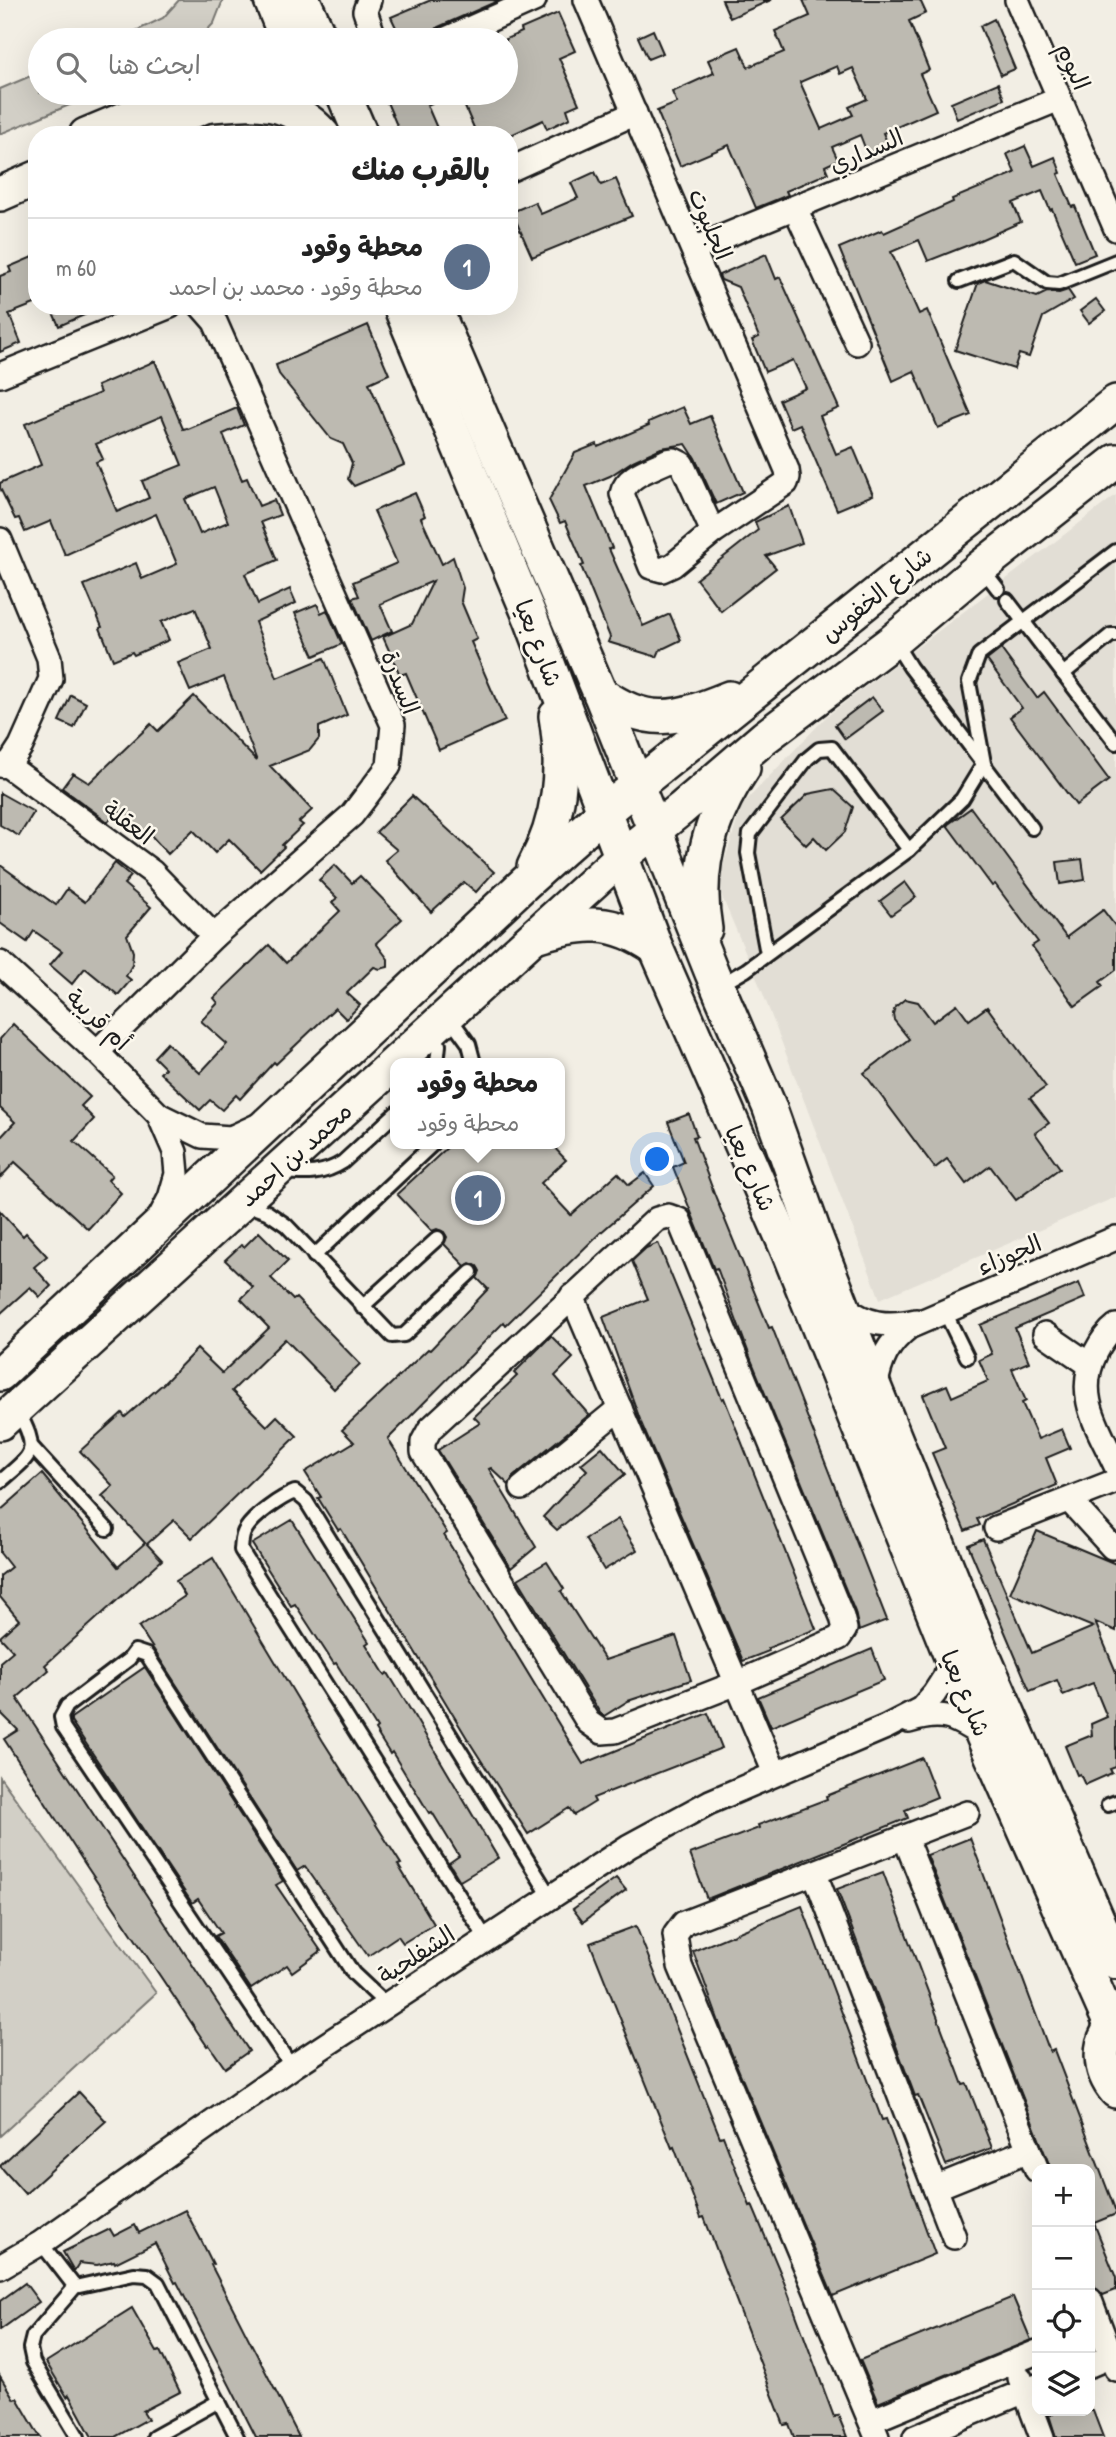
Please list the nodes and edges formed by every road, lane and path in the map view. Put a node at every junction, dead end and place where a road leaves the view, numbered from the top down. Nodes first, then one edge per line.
1 (270, 0) edge
2 (303, 0) edge
3 (369, 0) edge
4 (534, 0) edge
5 (586, 0) edge
6 (1017, 0) edge
7 (264, 28) edge
8 (282, 28) edge
9 (314, 28) edge
10 (371, 28) edge
11 (471, 28) edge
12 (1059, 99) junction
13 (175, 105) edge
14 (184, 105) edge
15 (275, 105) edge
16 (316, 105) edge
17 (348, 105) edge
18 (635, 113) junction
19 (113, 126) edge
20 (150, 126) edge
21 (313, 126) edge
22 (324, 126) edge
23 (357, 126) edge
24 (28, 160) edge
25 (518, 166) edge
26 (0, 171) edge
27 (28, 182) edge
28 (0, 194) edge
29 (795, 208) junction
30 (1116, 229) edge
31 (693, 249) junction
32 (1116, 261) edge
33 (959, 281) dead end
34 (148, 315) edge
35 (208, 315) edge
36 (404, 315) edge
37 (438, 315) edge
38 (857, 343) dead end
39 (0, 375) edge
40 (1116, 402) edge
41 (1116, 461) edge
42 (713, 532) junction
43 (0, 540) edge
44 (1116, 551) edge
45 (1007, 600) dead end
46 (1022, 621) junction
47 (1116, 635) edge
48 (893, 641) junction
49 (548, 666) junction
50 (1063, 674) junction
51 (764, 684) junction
52 (600, 693) junction
53 (765, 737) junction
54 (1116, 743) edge
55 (984, 764) junction
56 (4, 766) edge
57 (636, 785) junction
58 (604, 812) junction
59 (1032, 828) dead end
60 (654, 830) junction
61 (909, 850) junction
62 (621, 857) junction
63 (526, 882) junction
64 (214, 936) junction
65 (533, 937) junction
66 (656, 948) junction
67 (767, 954) junction
68 (0, 963) edge
69 (715, 979) junction
70 (441, 1021) junction
71 (97, 1052) junction
72 (400, 1058) edge
73 (438, 1058) edge
74 (473, 1058) edge
75 (390, 1067) edge
76 (159, 1115) junction
77 (390, 1118) edge
78 (272, 1119) junction
79 (428, 1149) edge
80 (276, 1171) junction
81 (241, 1203) junction
82 (152, 1231) junction
83 (438, 1238) dead end
84 (1116, 1238) edge
85 (314, 1256) junction
86 (471, 1272) dead end
87 (572, 1296) junction
88 (362, 1307) junction
89 (844, 1307) junction
90 (944, 1310) junction
91 (922, 1320) junction
92 (1116, 1326) edge
93 (1045, 1334) dead end
94 (967, 1357) dead end
95 (1090, 1365) junction
96 (0, 1374) edge
97 (875, 1389) junction
98 (620, 1408) junction
99 (8, 1415) edge
100 (32, 1447) junction
101 (1116, 1466) edge
102 (1116, 1481) edge
103 (0, 1482) edge
104 (523, 1488) dead end
105 (1070, 1501) junction
106 (996, 1528) dead end
107 (107, 1529) dead end
108 (1112, 1547) dead end
109 (951, 1658) junction
110 (737, 1683) junction
111 (886, 1727) junction
112 (983, 1736) junction
113 (775, 1773) junction
114 (967, 1813) dead end
115 (905, 1838) junction
116 (815, 1874) junction
117 (551, 1898) junction
118 (487, 1940) junction
119 (1116, 1962) edge
120 (387, 2005) junction
121 (1114, 2025) edge
122 (292, 2067) junction
123 (1116, 2091) edge
124 (1033, 2160) edge
125 (935, 2188) junction
126 (954, 2237) dead end
127 (41, 2243) junction
128 (0, 2267) edge
129 (75, 2287) junction
130 (1102, 2325) edge
131 (1035, 2353) edge
132 (1108, 2361) edge
133 (1013, 2362) junction
134 (1031, 2389) edge
135 (219, 2401) junction
136 (874, 2429) edge
137 (78, 2437) edge
138 (154, 2437) edge
139 (237, 2437) edge
140 (915, 2437) edge
141 (1042, 2437) edge

1 - 7 main road
1 - 8 main road
2 - 9 main road
3 - 10 street
4 - 11 street
5 - 18 street, الجلبوت
6 - 12 street, البوم
12 - 29 street, السداري
12 - 30 street, البوم
13 - 19 main road
14 - 20 main road
15 - 21 main road
16 - 22 main road
17 - 23 main road
18 - 25 street
18 - 31 street, الجلبوت
24 - 26 main road
27 - 28 main road
29 - 31 street, السداري
29 - 38 street
31 - 42 street, الجلبوت
32 - 33 lane
34 - 39 street
35 - 64 street, السدرة
36 - 49 main road, شارع بعيا
37 - 52 main road, شارع بعيا
40 - 51 main road, شارع الخفوس
41 - 48 main road, شارع الخفوس
42 - 42 street
43 - 56 street
44 - 46 lane
45 - 46 lane
46 - 50 lane
46 - 55 lane
47 - 50 lane
48 - 53 main road, شارع الخفوس
48 - 55 lane
49 - 58 main road, شارع بعيا
49 - 63 main road
50 - 54 lane
51 - 52 main road
51 - 57 main road, شارع الخفوس
52 - 57 main road, شارع بعيا
53 - 60 main road, شارع الخفوس
53 - 69 main road
55 - 59 lane
55 - 61 lane
56 - 64 street, العقلة
57 - 58 main road, محمد بن احمد
57 - 60 main road, شارع بعيا
58 - 62 main road, شارع بعيا
58 - 63 main road, محمد بن احمد
60 - 62 main road, محمد بن احمد
60 - 69 main road, شارع بعيا
61 - 67 lane
61 - 67 lane
62 - 65 main road, محمد بن احمد
62 - 66 main road, شارع بعيا
63 - 78 main road, محمد بن احمد
64 - 71 street, السدرة
65 - 66 main road
65 - 70 main road, محمد بن احمد
66 - 109 main road, شارع بعيا
67 - 69 lane
68 - 71 street, أم قريبة
69 - 89 main road, شارع بعيا
70 - 72 main road, محمد بن احمد
70 - 73 lane
70 - 74 lane
71 - 76 street, أم قريبة
75 - 80 main road, محمد بن احمد
76 - 78 street, أم قريبة
76 - 82 street, أم قريبة
77 - 80 lane
78 - 82 main road, محمد بن احمد
79 - 85 lane
80 - 81 main road, محمد بن احمد
81 - 85 lane
81 - 99 main road, محمد بن احمد
82 - 96 main road, محمد بن احمد
83 - 88 lane
84 - 90 street, الجوزاء
85 - 88 lane
86 - 88 lane
87 - 98 street
87 - 110 street
87 - 110 street
89 - 91 street
89 - 97 main road, شارع بعيا
90 - 91 street, الجوزاء
90 - 94 lane
91 - 97 street
92 - 95 street
93 - 95 street
95 - 101 street
97 - 119 main road, شارع بعيا
98 - 104 street
98 - 110 street
99 - 100 lane
100 - 103 lane
100 - 107 lane
102 - 105 street
105 - 106 street
105 - 108 street
109 - 111 street, الشفلحية
109 - 112 main road, شارع بعيا
110 - 113 street
111 - 112 street, الشفلحية
111 - 113 street, الشفلحية
112 - 121 main road, شارع بعيا
113 - 117 street, الشفلحية
114 - 115 street
115 - 116 street
115 - 124 street
116 - 125 street
116 - 136 street
117 - 118 street, الشفلحية
117 - 118 lane
118 - 120 street, الشفلحية
120 - 122 street, الشفلحية
120 - 122 lane
121 - 123 main road
122 - 127 street, الشفلحية
124 - 125 street
125 - 126 street
127 - 128 street, الشفلحية
127 - 129 lane
129 - 135 lane
129 - 137 lane
130 - 132 street
131 - 133 street
133 - 134 street
133 - 136 street
134 - 140 street
134 - 141 street
135 - 138 lane
135 - 139 lane

